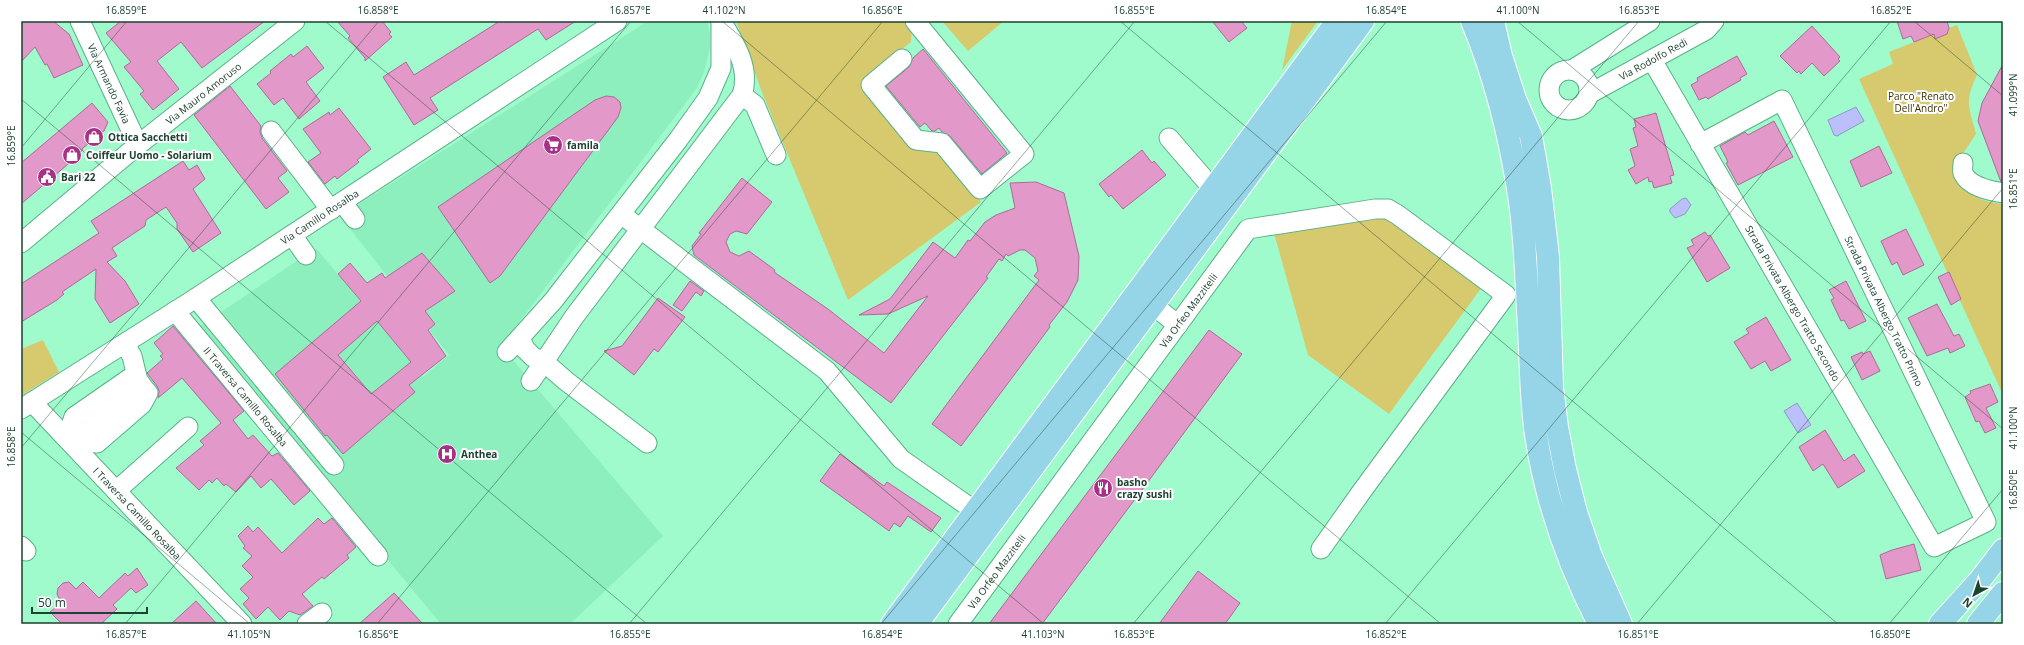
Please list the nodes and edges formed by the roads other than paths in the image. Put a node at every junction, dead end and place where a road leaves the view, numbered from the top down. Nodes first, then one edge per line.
1 (80, 21) edge
2 (295, 21) edge
3 (617, 21) edge
4 (721, 21) edge
5 (915, 21) edge
6 (1337, 21) edge
7 (1363, 21) edge
8 (1472, 21) edge
9 (1484, 21) edge
10 (1493, 21) edge
11 (1650, 21) edge
12 (1714, 21) edge
13 (1501, 56) junction
14 (902, 59) dead end
15 (1652, 60) junction
16 (1572, 70) junction
17 (1589, 94) junction
18 (742, 95) junction
19 (271, 131) dead end
20 (1169, 138) dead end
21 (678, 140) junction
22 (1700, 144) junction
23 (138, 145) junction
24 (697, 155) junction
25 (776, 155) dead end
26 (1962, 163) dead end
27 (1213, 189) junction
28 (1997, 192) edge
29 (331, 214) junction
30 (620, 214) junction
31 (355, 219) dead end
32 (641, 230) junction
33 (292, 235) junction
34 (21, 243) edge
35 (306, 255) dead end
36 (196, 298) junction
37 (553, 301) junction
38 (1153, 305) junction
39 (175, 311) junction
40 (574, 317) junction
41 (1178, 325) junction
42 (520, 338) junction
43 (125, 344) junction
44 (507, 352) dead end
45 (543, 361) junction
46 (139, 381) dead end
47 (531, 381) dead end
48 (26, 406) edge
49 (188, 428) dead end
50 (647, 443) dead end
51 (1026, 460) junction
52 (334, 466) dead end
53 (116, 491) junction
54 (1002, 492) junction
55 (975, 511) junction
56 (1934, 547) joint
57 (1321, 549) dead end
58 (2003, 550) edge
59 (378, 556) dead end
60 (2003, 593) edge
61 (1611, 600) junction
62 (1946, 616) edge
63 (242, 624) edge
64 (892, 624) edge
65 (917, 624) edge
66 (958, 624) edge
67 (1599, 624) edge
68 (1621, 624) edge
69 (1634, 624) edge
70 (1932, 624) edge
71 (1978, 624) edge

1 - 23 street, Via Armando Favia
2 - 23 street, Via Mauro Amoruso
3 - 29 street, Via Camillo Rosalba
4 - 18 street
4 - 21 street
5 - 14 street
6 - 27 main road
7 - 38 main road
8 - 67 main road
9 - 13 main road
10 - 13 main road
11 - 16 street, Via Rodolfo Redi
12 - 15 street, Via Rodolfo Redi
13 - 61 main road
15 - 17 street, Via Rodolfo Redi
15 - 22 street, Strada Privata Albergo Tratto Secondo
16 - 17 street
16 - 17 street, Via Rodolfo Redi
18 - 24 street
18 - 25 street
19 - 29 street
20 - 27 street
21 - 24 street
21 - 30 street
22 - 56 street, Strada Privata Albergo Tratto Secondo
22 - 56 street, Strada Privata Albergo Tratto Primo
23 - 34 street, Via Mauro Amoruso
24 - 32 street
26 - 28 street
27 - 51 main road
29 - 31 street
29 - 33 street, Via Camillo Rosalba
30 - 32 street
30 - 37 street
32 - 40 street
32 - 55 street
33 - 35 street
33 - 36 street, Via Camillo Rosalba
36 - 39 street, Via Camillo Rosalba
36 - 52 street
37 - 40 street
37 - 42 street
38 - 41 street
38 - 51 main road
39 - 43 street, Via Camillo Rosalba
39 - 59 street, II Traversa Camillo Rosalba
40 - 45 street
41 - 57 street, Via Orfeo Mazzitelli
41 - 66 street, Via Orfeo Mazzitelli
42 - 44 street
42 - 45 street
43 - 46 street
43 - 48 street, Via Camillo Rosalba
45 - 47 street
45 - 50 street
48 - 53 street, I Traversa Camillo Rosalba
49 - 53 street
51 - 54 main road
53 - 63 street, I Traversa Camillo Rosalba
54 - 55 main road
54 - 65 main road
55 - 64 main road
58 - 62 main road
60 - 71 main road
61 - 68 main road
61 - 69 main road
62 - 70 main road

